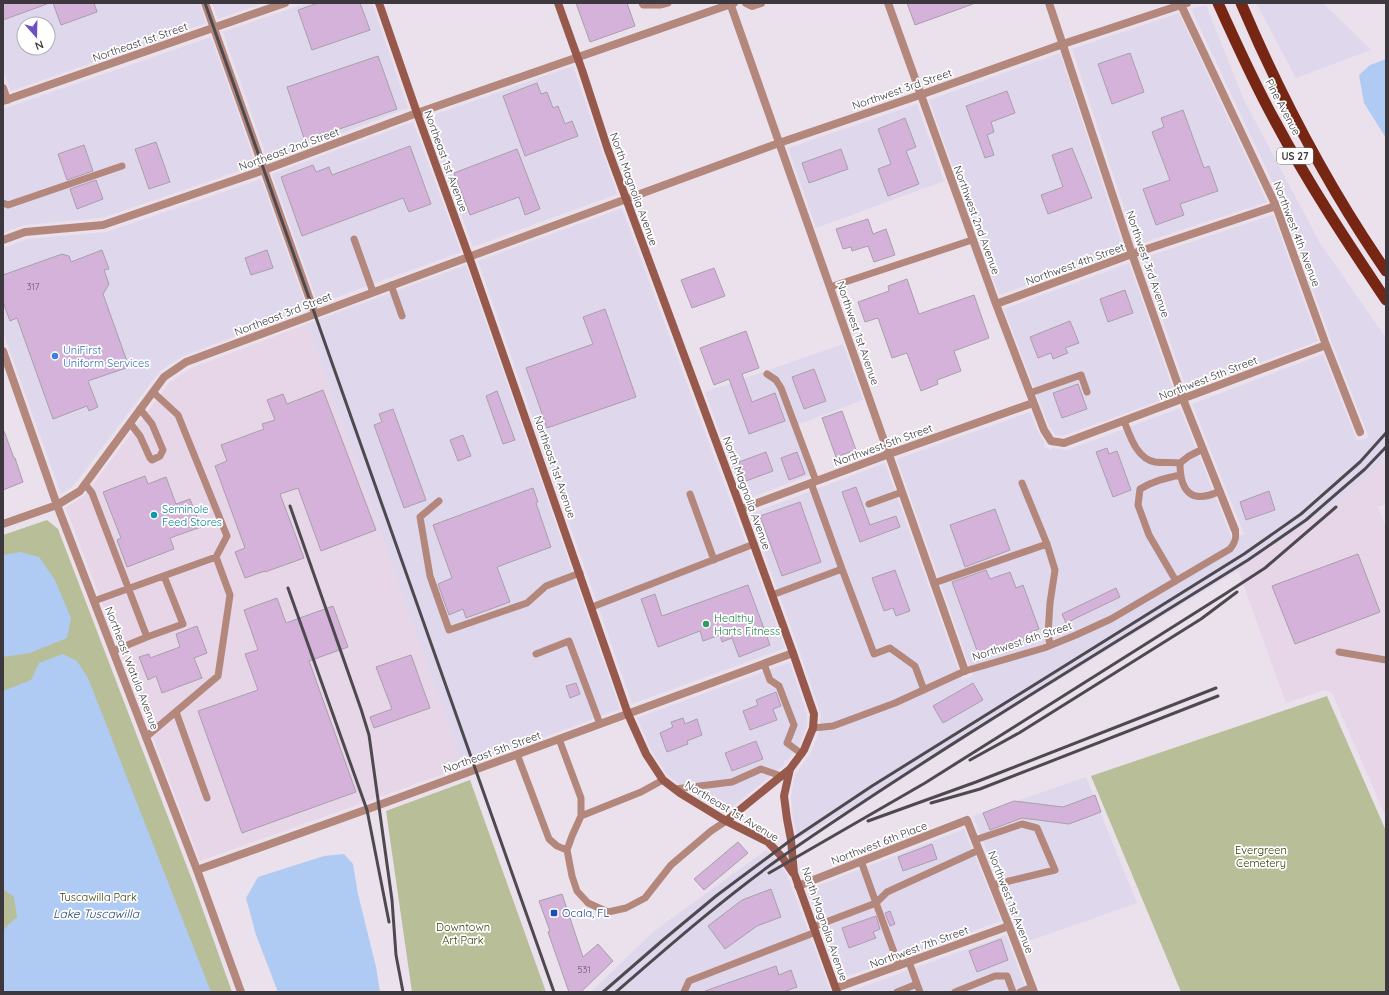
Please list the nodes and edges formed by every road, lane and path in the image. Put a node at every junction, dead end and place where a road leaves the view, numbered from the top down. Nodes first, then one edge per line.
1 (206, 3) edge
2 (285, 3) edge
3 (379, 3) edge
4 (558, 3) edge
5 (642, 3) edge
6 (668, 3) edge
7 (731, 3) edge
8 (746, 3) edge
9 (761, 3) edge
10 (888, 3) edge
11 (1049, 3) edge
12 (1218, 3) edge
13 (1241, 3) edge
14 (1184, 4) edge
15 (214, 28) junction
16 (1063, 44) junction
17 (577, 58) junction
18 (3, 88) edge
19 (920, 96) junction
20 (5, 101) edge
21 (417, 113) junction
22 (779, 143) junction
23 (122, 166) dead end
24 (264, 170) junction
25 (625, 199) junction
26 (3, 203) edge
27 (1276, 206) junction
28 (354, 239) dead end
29 (3, 240) edge
30 (972, 240) junction
31 (1132, 254) junction
32 (469, 256) junction
33 (1386, 271) edge
34 (391, 285) junction
35 (830, 287) junction
36 (373, 292) junction
37 (1386, 300) edge
38 (996, 304) junction
39 (315, 314) junction
40 (402, 316) dead end
41 (1326, 345) junction
42 (3, 351) edge
43 (767, 374) dead end
44 (153, 392) junction
45 (1087, 392) dead end
46 (1030, 393) junction
47 (1183, 399) junction
48 (1033, 403) junction
49 (140, 409) junction
50 (1124, 421) junction
51 (130, 423) junction
52 (1360, 432) dead end
53 (1051, 441) joint
54 (1203, 449) junction
55 (889, 454) junction
56 (1180, 463) junction
57 (1180, 475) junction
58 (813, 482) junction
59 (1022, 483) dead end
60 (85, 484) junction
61 (1220, 491) junction
62 (902, 492) junction
63 (690, 494) dead end
64 (439, 501) dead end
65 (869, 504) dead end
66 (57, 505) junction
67 (741, 509) junction
68 (3, 524) edge
69 (1236, 530) joint
70 (754, 544) junction
71 (1047, 544) junction
72 (216, 557) junction
73 (714, 560) junction
74 (842, 569) junction
75 (580, 573) junction
76 (164, 576) junction
77 (1176, 581) junction
78 (934, 583) junction
79 (128, 590) junction
80 (772, 594) junction
81 (94, 601) junction
82 (592, 607) junction
83 (147, 637) junction
84 (1050, 645) junction
85 (113, 651) junction
86 (793, 652) junction
87 (1339, 652) dead end
88 (536, 654) dead end
89 (1386, 660) edge
90 (764, 664) junction
91 (965, 671) junction
92 (924, 690) junction
93 (176, 712) junction
94 (628, 714) junction
95 (600, 724) junction
96 (813, 728) junction
97 (146, 737) junction
98 (559, 739) junction
99 (518, 754) junction
100 (802, 754) junction
101 (790, 769) junction
102 (781, 776) junction
103 (663, 780) junction
104 (675, 789) junction
105 (207, 798) dead end
106 (581, 816) junction
107 (967, 820) joint
108 (726, 821) junction
109 (975, 840) junction
110 (567, 850) junction
111 (979, 850) junction
112 (861, 862) junction
113 (197, 870) junction
114 (794, 873) junction
115 (993, 885) junction
116 (798, 886) junction
117 (876, 904) junction
118 (1009, 926) junction
119 (815, 929) junction
120 (909, 962) junction
121 (899, 966) junction
122 (917, 984) junction
123 (837, 990) edge
124 (1033, 990) edge
125 (241, 992) edge
126 (684, 992) edge
127 (897, 992) edge
128 (920, 992) edge
129 (956, 992) edge
130 (1013, 992) edge
131 (1020, 992) edge

1 - 15 street
2 - 15 street, Northeast 1st Street
3 - 21 main road, Northeast 1st Avenue
4 - 17 main road, North Magnolia Avenue
5 - 6 lane
7 - 17 street, Northeast 2nd Street
7 - 22 street, Northwest 1st Avenue
8 - 9 street
10 - 19 street, Northwest 2nd Avenue
11 - 16 street, Northwest 3rd Avenue
12 - 37 highway, Pine Avenue / US 27
13 - 33 highway, Pine Avenue / US 27
14 - 16 street, Northwest 3rd Street
14 - 27 street, Northwest 4th Avenue
15 - 20 street, Northeast 1st Street
15 - 24 street
16 - 19 street, Northwest 3rd Street
16 - 31 street, Northwest 3rd Avenue
17 - 21 street, Northeast 2nd Street
17 - 25 main road, North Magnolia Avenue
18 - 20 street
19 - 22 street, Northwest 3rd Street
19 - 30 street, Northwest 2nd Avenue
21 - 24 street, Northeast 2nd Street
21 - 32 main road, Northeast 1st Avenue
22 - 25 street, Northwest 3rd Street
22 - 35 street, Northwest 1st Avenue
23 - 26 lane
24 - 29 street, Northeast 2nd Street
24 - 39 street
25 - 32 street, Northeast 3rd Street
25 - 67 main road, North Magnolia Avenue
27 - 31 street, Northwest 4th Street
27 - 41 street, Northwest 4th Avenue
28 - 36 lane
30 - 35 lane
30 - 38 street, Northwest 2nd Avenue
31 - 38 street, Northwest 4th Street
31 - 47 street, Northwest 3rd Avenue
32 - 34 street, Northeast 3rd Street
32 - 75 main road, Northeast 1st Avenue
34 - 36 street, Northeast 3rd Street
34 - 40 lane
35 - 55 street, Northwest 1st Avenue
36 - 39 street, Northeast 3rd Street
38 - 46 street, Northwest 2nd Avenue
39 - 44 street, Northeast 3rd Street
41 - 47 street, Northwest 5th Street
41 - 52 street, Northwest 4th Avenue
42 - 66 street, Northeast Watula Avenue
43 - 58 lane
44 - 49 street, Northeast 3rd Street
44 - 72 lane
45 - 46 lane
46 - 48 street, Northwest 2nd Avenue
47 - 50 street, Northwest 5th Street
47 - 54 street, Northwest 3rd Avenue
48 - 53 street, Northwest 2nd Avenue
48 - 55 street, Northwest 5th Street
49 - 51 street, Northeast 3rd Street
49 - 51 lane
50 - 53 street, Northwest 5th Street
50 - 56 lane
51 - 60 street, Northeast 3rd Street
54 - 56 lane
54 - 61 street, Northwest 3rd Avenue
55 - 58 street, Northwest 5th Street
55 - 62 street, Northwest 1st Avenue
56 - 57 lane
57 - 61 lane
57 - 77 lane
58 - 67 street, Northwest 5th Street
58 - 74 lane
59 - 71 lane
60 - 66 street, Northeast 3rd Street
60 - 79 lane
61 - 69 street, Northwest 3rd Avenue
62 - 65 lane
62 - 78 street, Northwest 1st Avenue
63 - 73 lane
64 - 75 lane
66 - 68 street, Northeast 3rd Street
66 - 81 street, Northeast Watula Avenue
67 - 70 main road, North Magnolia Avenue
69 - 77 lane, Northwest 6th Street
70 - 73 lane
70 - 80 main road, North Magnolia Avenue
71 - 78 lane
71 - 84 lane
72 - 76 lane
72 - 93 lane
73 - 82 lane
74 - 80 lane
74 - 92 lane
75 - 82 main road, Northeast 1st Avenue
76 - 79 lane
76 - 83 lane
77 - 84 lane, Northwest 6th Street
78 - 91 street, Northwest 1st Avenue
79 - 81 lane
79 - 83 lane
80 - 86 main road, North Magnolia Avenue
81 - 85 street, Northeast Watula Avenue
82 - 94 main road, Northeast 1st Avenue
83 - 85 lane
84 - 91 lane, Northwest 6th Street
85 - 97 street, Northeast Watula Avenue
86 - 90 street, Northeast 5th Street
86 - 96 main road, North Magnolia Avenue
87 - 89 lane
88 - 95 lane
90 - 94 street, Northeast 5th Street
90 - 100 lane
91 - 92 lane, Northwest 6th Street
92 - 96 lane, Northwest 6th Street
93 - 97 lane
93 - 105 lane
94 - 95 street, Northeast 5th Street
94 - 103 main road, Northeast 1st Avenue
95 - 98 street, Northeast 5th Street
96 - 100 main road, North Magnolia Avenue
97 - 113 street, Northeast Watula Avenue
98 - 99 street, Northeast 5th Street
98 - 106 lane
99 - 110 lane
99 - 113 street, Northeast 5th Street
100 - 101 main road, North Magnolia Avenue
101 - 102 main road
101 - 114 main road, North Magnolia Avenue
102 - 104 lane
102 - 108 main road
103 - 104 main road, Northeast 1st Avenue
103 - 106 lane
104 - 108 main road, Northeast 1st Avenue
106 - 110 lane
107 - 109 street, Northwest 1st Avenue
107 - 112 street, Northwest 6th Place
108 - 110 lane
108 - 114 main road, Northeast 1st Avenue
109 - 111 street, Northwest 1st Avenue
109 - 115 lane
111 - 115 street, Northwest 1st Avenue
111 - 117 lane
112 - 116 street, Northwest 6th Place
112 - 117 lane
113 - 125 street, Northeast Watula Avenue
114 - 116 main road, North Magnolia Avenue
115 - 118 street, Northwest 1st Avenue
116 - 119 main road, North Magnolia Avenue
117 - 119 lane
117 - 121 lane
118 - 120 street, Northwest 7th Street
118 - 124 street, Northwest 1st Avenue
119 - 123 main road, North Magnolia Avenue
119 - 126 lane
120 - 121 street, Northwest 7th Street
120 - 122 lane
121 - 123 street, Northwest 7th Street
122 - 127 lane
122 - 128 lane
124 - 131 lane
129 - 130 lane

